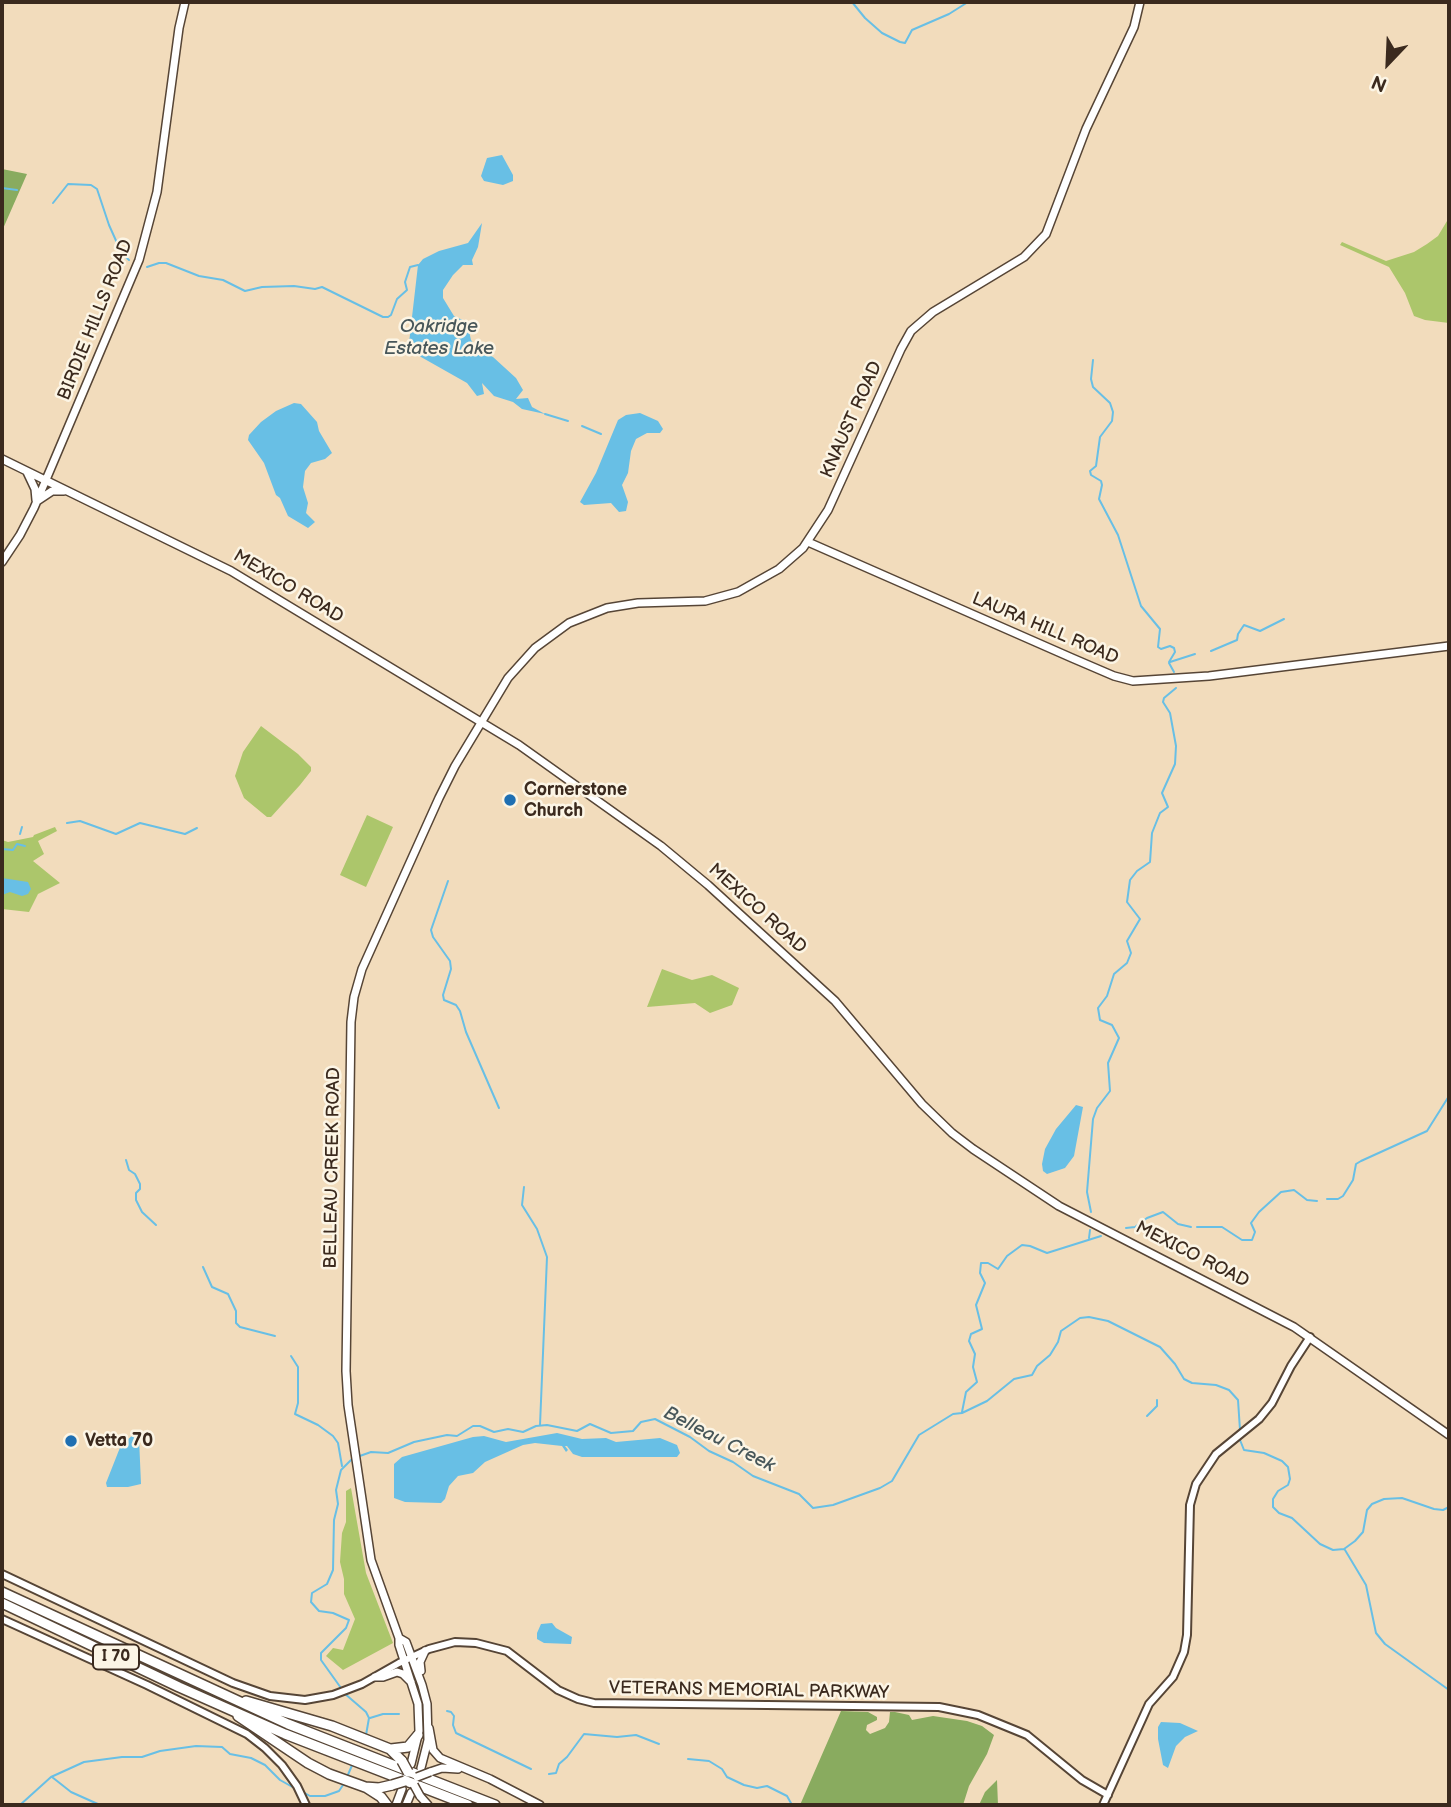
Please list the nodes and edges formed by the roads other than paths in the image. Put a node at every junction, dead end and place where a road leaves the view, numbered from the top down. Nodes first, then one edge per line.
1 (185, 2) edge
2 (1140, 2) edge
3 (2, 459) edge
4 (27, 471) junction
5 (46, 480) junction
6 (68, 491) junction
7 (36, 502) junction
8 (808, 542) junction
9 (2, 562) edge
10 (1449, 646) edge
11 (481, 722) junction
12 (1310, 1337) junction
13 (1449, 1435) edge
14 (2, 1574) edge
15 (2, 1592) edge
16 (2, 1603) edge
17 (2, 1619) edge
18 (403, 1640) junction
19 (427, 1650) junction
20 (408, 1658) junction
21 (375, 1677) junction
22 (413, 1683) junction
23 (422, 1685) junction
24 (224, 1696) junction
25 (232, 1710) junction
26 (429, 1728) junction
27 (418, 1735) junction
28 (390, 1749) junction
29 (346, 1753) junction
30 (465, 1770) junction
31 (409, 1778) junction
32 (361, 1786) junction
33 (1108, 1795) junction
34 (306, 1805) edge
35 (387, 1805) edge
36 (396, 1805) edge
37 (406, 1805) edge
38 (428, 1805) edge
39 (468, 1805) edge
40 (495, 1805) edge
41 (540, 1805) edge
42 (1103, 1805) edge

1 - 5 main road, BIRDIE HILLS ROAD
2 - 8 main road, KNAUST ROAD
3 - 4 main road, MEXICO ROAD
4 - 5 main road, MEXICO ROAD
4 - 7 main road
5 - 6 main road, MEXICO ROAD
5 - 7 main road, BIRDIE HILLS ROAD
6 - 7 main road
6 - 11 main road, MEXICO ROAD
7 - 9 main road, BIRDIE HILLS ROAD
8 - 10 main road, LAURA HILL ROAD
8 - 11 main road, KNAUST ROAD
11 - 12 main road, MEXICO ROAD
11 - 18 main road, BELLEAU CREEK ROAD
12 - 13 main road, MEXICO ROAD
12 - 33 street
14 - 21 street, VETERANS MEMORIAL PARKWAY
15 - 24 highway, I 70
16 - 25 highway, I 70
17 - 34 street
18 - 19 main road
18 - 20 main road, BELLEAU CREEK ROAD
19 - 20 street, VETERANS MEMORIAL PARKWAY
19 - 23 main road
19 - 33 street, VETERANS MEMORIAL PARKWAY
20 - 21 street, VETERANS MEMORIAL PARKWAY
20 - 22 main road
20 - 23 main road
21 - 22 main road
22 - 27 main road
23 - 26 main road
24 - 28 highway
24 - 29 highway, I 70
25 - 29 highway, I 70
25 - 32 highway
26 - 30 main road
26 - 31 main road
27 - 28 highway
27 - 31 main road
28 - 31 highway
29 - 39 highway, I 70
29 - 40 highway, I 70
30 - 31 main road, bridge
30 - 41 main road
31 - 32 highway
31 - 36 main road
31 - 37 main road
31 - 38 main road, bridge
32 - 35 highway
33 - 42 street

